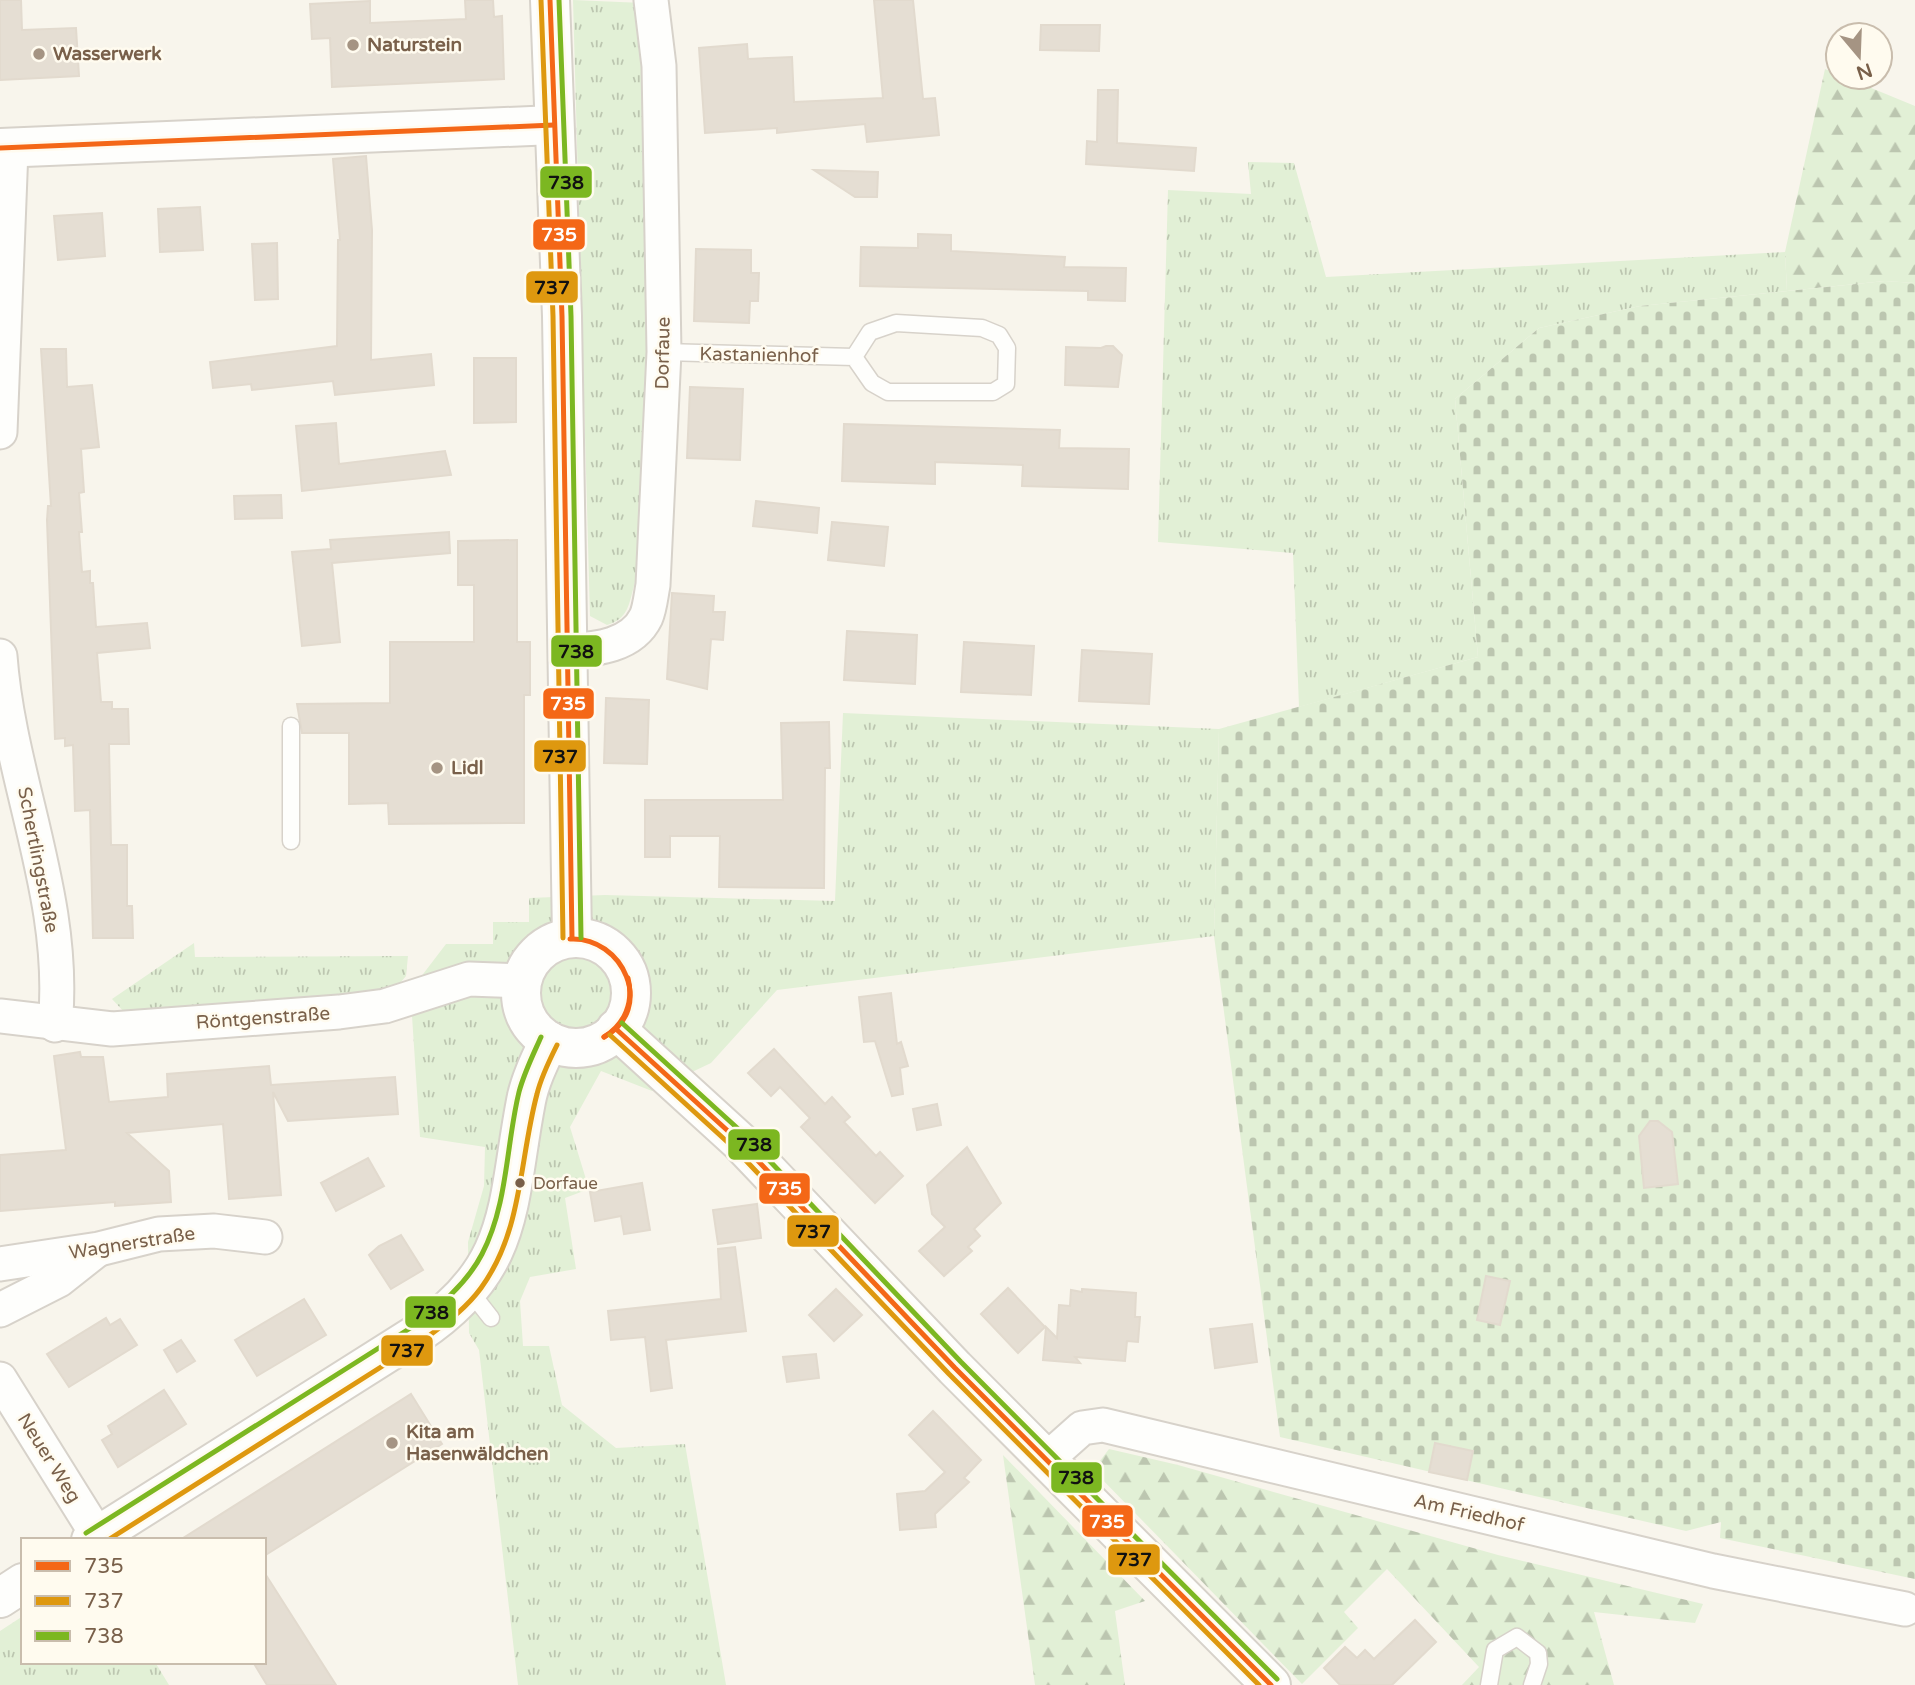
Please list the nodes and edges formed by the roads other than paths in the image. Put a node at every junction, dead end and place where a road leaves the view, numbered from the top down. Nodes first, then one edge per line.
1 (550, 0) edge
2 (651, 0) edge
3 (554, 125) junction
4 (5, 148) edge
5 (664, 352) junction
6 (854, 357) junction
7 (0, 432) edge
8 (569, 651) junction
9 (0, 656) edge
10 (291, 726) dead end
11 (291, 841) dead end
12 (572, 938) junction
13 (522, 981) junction
14 (0, 1016) edge
15 (55, 1025) junction
16 (616, 1029) junction
17 (549, 1041) junction
18 (265, 1237) dead end
19 (99, 1249) junction
20 (0, 1264) edge
21 (0, 1310) edge
22 (0, 1379) edge
23 (1046, 1460) junction
24 (94, 1538) edge
25 (21, 1584) edge
26 (0, 1598) edge
27 (1905, 1609) dead end
28 (1271, 1685) edge
29 (1489, 1685) edge
30 (1532, 1685) edge

1 - 3 street
2 - 5 street, Dorfaue
3 - 4 street
3 - 8 street
4 - 7 street
5 - 6 lane, Kastanienhof
5 - 8 street, Dorfaue
6 - 6 lane
8 - 12 street
9 - 15 street, Schertlingstraße
10 - 11 lane
12 - 13 street
12 - 16 street
13 - 15 street, Röntgenstraße
13 - 17 street
14 - 15 street, Röntgenstraße
16 - 17 street
16 - 23 street
17 - 24 street
18 - 19 street, Wagnerstraße
19 - 20 street, Wagnerstraße
19 - 21 street
22 - 24 street, Neuer Weg
23 - 27 street, Am Friedhof
23 - 28 street
25 - 26 street
29 - 30 lane

